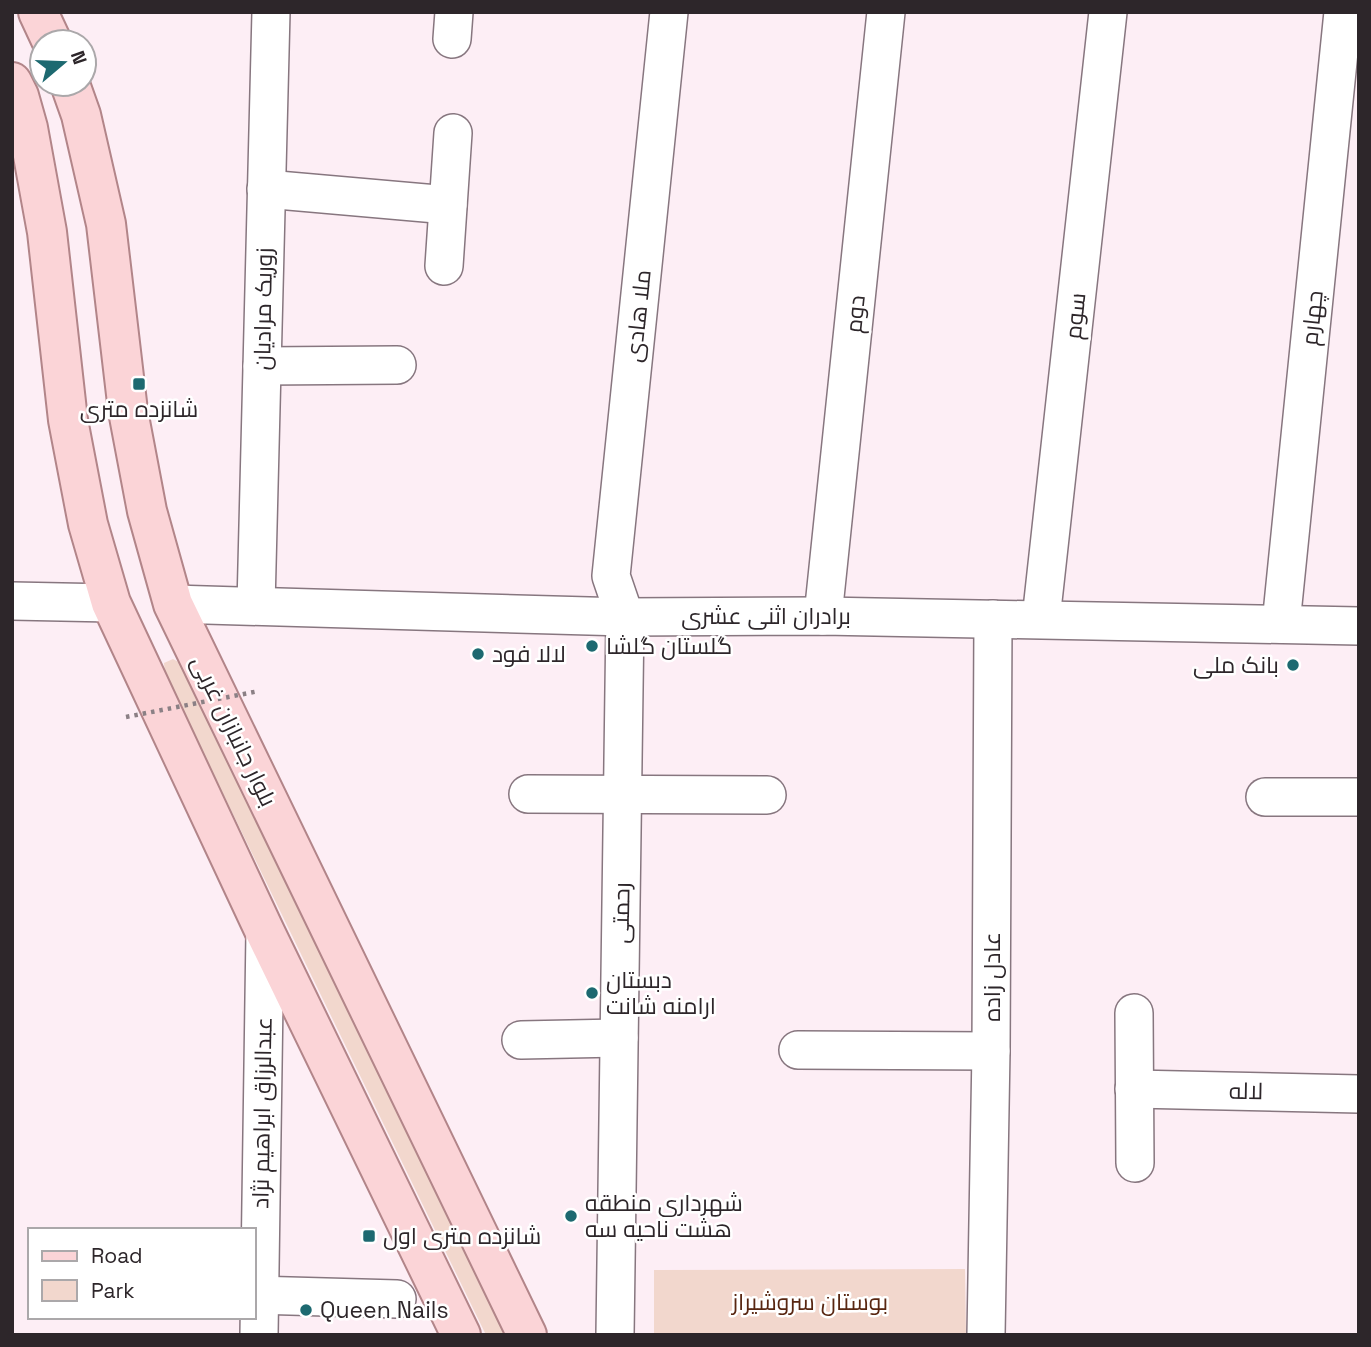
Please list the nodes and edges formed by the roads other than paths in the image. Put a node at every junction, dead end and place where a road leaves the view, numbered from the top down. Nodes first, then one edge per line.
1 (38, 12) edge
2 (271, 12) edge
3 (669, 12) edge
4 (886, 12) edge
5 (1108, 12) edge
6 (1343, 12) edge
7 (45, 28) edge
8 (12, 82) edge
9 (75, 98) edge
10 (453, 133) dead end
11 (267, 189) junction
12 (448, 205) junction
13 (444, 266) dead end
14 (397, 365) dead end
15 (262, 366) junction
16 (12, 601) edge
17 (111, 603) junction
18 (173, 604) junction
19 (256, 605) junction
20 (823, 616) junction
21 (625, 617) junction
22 (993, 618) junction
23 (1041, 620) junction
24 (1281, 624) junction
25 (1359, 625) edge
26 (528, 794) dead end
27 (622, 795) junction
28 (767, 796) dead end
29 (1265, 797) dead end
30 (1359, 797) edge
31 (265, 932) junction
32 (1134, 1013) dead end
33 (619, 1038) junction
34 (521, 1040) dead end
35 (798, 1050) dead end
36 (992, 1051) junction
37 (1134, 1088) junction
38 (1359, 1094) edge
39 (1135, 1163) dead end
40 (257, 1295) edge
41 (397, 1298) dead end
42 (259, 1335) edge
43 (461, 1335) edge
44 (527, 1335) edge
45 (615, 1335) edge
46 (986, 1335) edge

1 - 7 main road
2 - 11 street, زوریک مرادیان
3 - 21 street, ملا هادی
4 - 20 street, دوم
5 - 23 street, سوم
6 - 24 street, چهارم
8 - 17 main road
9 - 18 main road, بلوار جانبازان غربی
10 - 12 street
11 - 12 street
11 - 15 street, زوریک مرادیان
12 - 13 street
14 - 15 street
15 - 19 street, زوریک مرادیان
16 - 17 street
17 - 18 main road
17 - 31 main road
18 - 19 street, برادران اثنی عشری
18 - 44 main road, بلوار جانبازان غربی
19 - 21 street, برادران اثنی عشری
20 - 21 street, برادران اثنی عشری
20 - 22 street, برادران اثنی عشری
21 - 27 street, رحمتی
22 - 23 street, برادران اثنی عشری
22 - 36 street, عادل زاده
23 - 24 street, برادران اثنی عشری
24 - 25 street, برادران اثنی عشری
26 - 27 street
27 - 28 street
27 - 33 street, رحمتی
29 - 30 street
31 - 40 street, عبدالرزاق ابراهیم نژاد
31 - 43 main road
32 - 37 street
33 - 34 street
33 - 45 street, رحمتی
35 - 36 street
36 - 46 street, عادل زاده
37 - 38 street, لاله
37 - 39 street
40 - 41 street
40 - 42 street, عبدالرزاق ابراهیم نژاد

